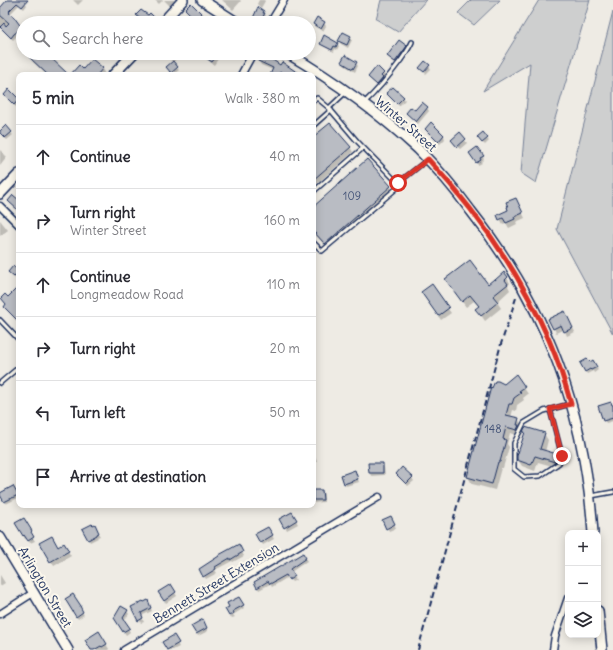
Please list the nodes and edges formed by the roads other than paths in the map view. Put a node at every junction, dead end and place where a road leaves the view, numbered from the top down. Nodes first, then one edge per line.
1 (183, 0) edge
2 (202, 0) edge
3 (284, 0) edge
4 (168, 16) edge
5 (227, 16) edge
6 (274, 16) edge
7 (412, 42) dead end
8 (127, 60) edge
9 (249, 60) edge
10 (298, 60) edge
11 (116, 72) edge
12 (243, 72) edge
13 (346, 92) junction
14 (316, 99) edge
15 (363, 104) junction
16 (330, 109) junction
17 (316, 123) edge
18 (363, 148) junction
19 (428, 159) junction
20 (16, 177) edge
21 (398, 183) junction
22 (316, 189) edge
23 (0, 194) edge
24 (0, 206) edge
25 (16, 222) edge
26 (316, 245) edge
27 (0, 320) edge
28 (16, 337) edge
29 (16, 370) edge
30 (0, 383) edge
31 (571, 404) junction
32 (550, 409) junction
33 (613, 492) edge
34 (589, 496) junction
35 (379, 497) dead end
36 (593, 530) edge
37 (0, 537) edge
38 (33, 593) junction
39 (567, 602) edge
40 (0, 614) edge
41 (601, 638) edge
42 (68, 650) edge
43 (124, 650) edge
44 (553, 650) edge
45 (602, 650) edge

1 - 4 street
2 - 5 street
3 - 6 street
7 - 15 lane
8 - 11 street
9 - 12 street
10 - 13 street, Winter Street
13 - 15 street, Winter Street
13 - 16 lane
14 - 16 lane
15 - 19 street, Winter Street
16 - 17 lane
16 - 18 lane
18 - 21 lane
18 - 22 lane
19 - 21 lane
19 - 31 street, Winter Street
20 - 23 street
21 - 26 lane
24 - 25 street
27 - 28 lane
29 - 30 lane
31 - 32 lane
31 - 34 street, Winter Street
32 - 32 lane
33 - 34 lane
34 - 36 street, Winter Street
35 - 43 street, Bennett Street Extension
37 - 38 street, Arlington Street
38 - 40 street
38 - 42 street, Arlington Street
39 - 44 street
41 - 45 street

